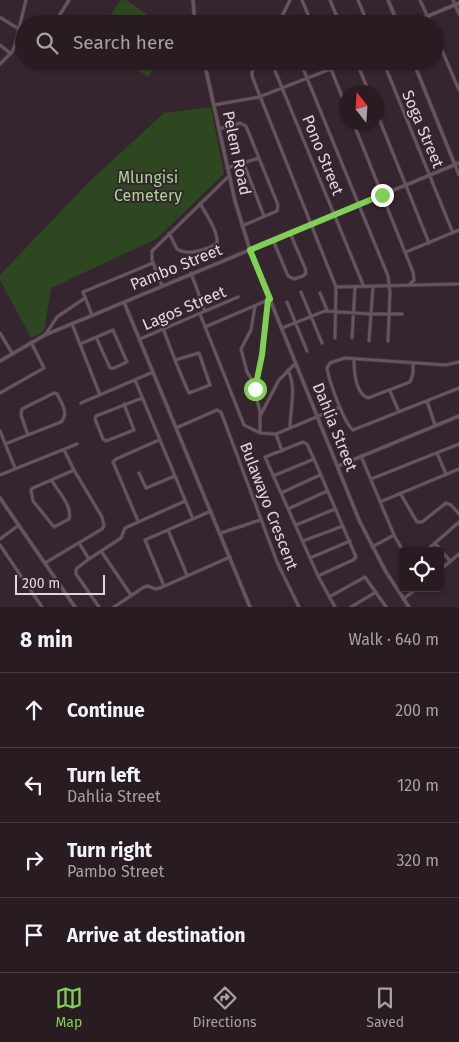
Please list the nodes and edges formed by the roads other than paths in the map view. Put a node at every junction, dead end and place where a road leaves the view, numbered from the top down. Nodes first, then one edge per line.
1 (26, 0) edge
2 (68, 0) edge
3 (193, 0) edge
4 (290, 0) edge
5 (302, 0) edge
6 (330, 0) edge
7 (358, 0) edge
8 (388, 0) edge
9 (420, 0) edge
10 (454, 0) edge
11 (457, 4) edge
12 (459, 14) edge
13 (22, 15) edge
14 (59, 15) edge
15 (194, 15) edge
16 (282, 15) edge
17 (308, 15) edge
18 (336, 15) edge
19 (364, 15) edge
20 (394, 15) edge
21 (428, 15) edge
22 (430, 15) edge
23 (1, 18) edge
24 (15, 27) edge
25 (0, 45) edge
26 (15, 45) edge
27 (10, 53) junction
28 (444, 55) edge
29 (0, 64) edge
30 (206, 70) edge
31 (253, 70) edge
32 (276, 70) edge
33 (304, 70) edge
34 (329, 70) edge
35 (331, 70) edge
36 (360, 70) edge
37 (387, 70) edge
38 (417, 70) edge
39 (308, 79) junction
40 (366, 85) edge
41 (284, 89) junction
42 (339, 89) edge
43 (459, 90) edge
44 (259, 98) junction
45 (214, 105) junction
46 (219, 129) junction
47 (356, 130) edge
48 (383, 130) edge
49 (259, 158) junction
50 (244, 164) junction
51 (457, 164) edge
52 (227, 168) junction
53 (430, 175) junction
54 (459, 175) edge
55 (229, 176) junction
56 (406, 185) junction
57 (382, 195) junction
58 (200, 203) junction
59 (358, 204) junction
60 (335, 214) junction
61 (264, 217) junction
62 (311, 225) junction
63 (242, 226) junction
64 (459, 230) edge
65 (169, 233) junction
66 (290, 233) junction
67 (453, 233) junction
68 (273, 240) junction
69 (429, 242) junction
70 (250, 250) junction
71 (406, 252) junction
72 (153, 263) junction
73 (191, 274) junction
74 (459, 284) edge
75 (162, 286) junction
76 (364, 286) junction
77 (390, 286) junction
78 (410, 286) junction
79 (336, 287) junction
80 (355, 287) junction
81 (373, 287) junction
82 (301, 292) dead end
83 (320, 293) dead end
84 (238, 297) dead end
85 (85, 298) junction
86 (269, 300) junction
87 (124, 302) junction
88 (287, 302) dead end
89 (255, 306) junction
90 (327, 310) junction
91 (205, 311) junction
92 (337, 311) junction
93 (354, 313) junction
94 (200, 314) junction
95 (371, 314) junction
96 (390, 314) junction
97 (402, 314) dead end
98 (92, 315) junction
99 (311, 315) junction
100 (295, 322) junction
101 (72, 324) junction
102 (205, 326) junction
103 (163, 328) junction
104 (282, 328) junction
105 (0, 333) edge
106 (45, 335) junction
107 (96, 337) junction
108 (335, 338) dead end
109 (352, 338) dead end
110 (140, 339) junction
111 (368, 341) dead end
112 (388, 341) dead end
113 (31, 342) junction
114 (322, 343) dead end
115 (80, 344) junction
116 (307, 351) dead end
117 (12, 353) junction
118 (354, 358) junction
119 (175, 360) junction
120 (0, 361) edge
121 (459, 362) edge
122 (296, 363) junction
123 (413, 363) junction
124 (288, 370) junction
125 (154, 372) junction
126 (135, 380) junction
127 (255, 385) junction
128 (459, 388) edge
129 (390, 391) junction
130 (0, 393) edge
131 (100, 395) junction
132 (142, 398) junction
133 (427, 401) junction
134 (81, 402) dead end
135 (124, 404) junction
136 (340, 407) junction
137 (399, 412) junction
138 (260, 415) junction
139 (459, 416) edge
140 (318, 417) junction
141 (435, 425) junction
142 (176, 428) junction
143 (290, 428) junction
144 (0, 431) edge
145 (260, 433) junction
146 (276, 434) junction
147 (28, 435) junction
148 (159, 440) junction
149 (5, 444) junction
150 (77, 444) dead end
151 (459, 444) edge
152 (64, 450) junction
153 (282, 451) junction
154 (437, 453) junction
155 (361, 456) junction
156 (314, 459) junction
157 (338, 466) junction
158 (15, 468) junction
159 (459, 469) edge
160 (74, 470) junction
161 (139, 472) dead end
162 (446, 474) junction
163 (0, 475) edge
164 (321, 475) junction
165 (175, 476) junction
166 (273, 476) junction
167 (371, 479) junction
168 (52, 480) junction
169 (327, 491) junction
170 (281, 493) junction
171 (400, 494) junction
172 (0, 498) edge
173 (185, 501) junction
174 (380, 502) junction
175 (2, 504) edge
176 (288, 509) junction
177 (335, 509) junction
178 (211, 511) junction
179 (459, 514) edge
180 (193, 520) junction
181 (260, 520) junction
182 (138, 521) junction
183 (459, 522) edge
184 (19, 525) junction
185 (296, 525) junction
186 (343, 526) junction
187 (168, 530) junction
188 (221, 533) junction
189 (394, 535) junction
190 (0, 539) edge
191 (302, 541) junction
192 (350, 541) junction
193 (78, 543) junction
194 (435, 543) junction
195 (0, 545) edge
196 (372, 547) junction
197 (401, 547) edge
198 (430, 547) edge
199 (101, 551) junction
200 (459, 554) edge
201 (230, 557) junction
202 (310, 558) junction
203 (89, 559) junction
204 (450, 561) junction
205 (45, 563) junction
206 (444, 566) edge
207 (187, 576) junction
208 (318, 576) junction
209 (164, 586) junction
210 (376, 592) junction
211 (413, 592) edge
212 (131, 595) junction
213 (329, 597) junction
214 (403, 599) junction
215 (42, 607) edge
216 (75, 607) edge
217 (99, 607) edge
218 (114, 607) edge
219 (250, 607) edge
220 (299, 607) edge
221 (336, 607) edge
222 (351, 607) edge
223 (386, 607) edge
224 (409, 607) edge

1 - 13 street
2 - 14 street
3 - 15 street
4 - 16 street
5 - 17 street
6 - 18 street
7 - 19 street
8 - 20 street
9 - 21 street
10 - 11 street
11 - 12 street
11 - 22 street
23 - 24 street
25 - 27 street
26 - 27 street
27 - 29 street
28 - 43 street
30 - 45 street, Pelem Road
31 - 44 street
32 - 41 street, Pono Street
33 - 39 street
34 - 39 street
35 - 42 street
36 - 40 street
37 - 53 street, Soga Street
38 - 51 street
39 - 41 street
39 - 59 street
41 - 44 street
41 - 60 street, Pono Street
44 - 45 street
44 - 62 street
45 - 46 street, Pelem Road
46 - 49 street
46 - 52 street, Pelem Road
47 - 57 street
48 - 56 street
49 - 50 street
49 - 61 street
50 - 52 street
50 - 61 street
51 - 53 street, Pambo Street
51 - 54 street
52 - 55 street, Pelem Road
53 - 56 street, Pambo Street
53 - 67 street, Soga Street
55 - 58 street
55 - 63 street, Pelem Road
56 - 57 street, Pambo Street
56 - 69 street
57 - 59 street, Pambo Street
57 - 71 street
58 - 65 street
58 - 65 street
59 - 60 street, Pambo Street
59 - 77 street
60 - 62 street, Pambo Street
60 - 76 street, Pono Street
61 - 63 street
62 - 66 street, Pambo Street
62 - 79 street
63 - 70 street, Pelem Road
64 - 67 street
65 - 72 street
66 - 68 street, Pambo Street
66 - 68 street
67 - 69 street
68 - 70 street, Pambo Street
69 - 71 street
70 - 73 street, Pambo Street
70 - 86 street, Dahlia Street
71 - 78 street
72 - 75 street
72 - 85 street
73 - 75 street, Pambo Street
73 - 91 street
74 - 78 street
75 - 87 street, Pambo Street
76 - 80 street
76 - 81 street
77 - 78 street
77 - 81 street
77 - 96 street
79 - 80 street
79 - 92 street
80 - 93 street
81 - 95 street
82 - 99 street
83 - 90 street
84 - 91 street, Lagos Street
85 - 98 street
85 - 106 street
86 - 89 street
86 - 104 street, Dahlia Street
86 - 127 street
87 - 98 street, Pambo Street
87 - 110 street, Pambo Street
88 - 100 street
89 - 102 street
89 - 127 street
90 - 92 street
90 - 99 street
91 - 94 street, Lagos Street
92 - 93 street
92 - 108 street
93 - 95 street
93 - 109 street
94 - 102 street
94 - 103 street, Lagos Street
95 - 96 street
95 - 111 street
96 - 97 street
96 - 112 street
98 - 101 street, Pambo Street
99 - 100 street
99 - 114 street
100 - 104 street
100 - 116 street
101 - 106 street, Pambo Street
101 - 115 street
102 - 145 street
103 - 110 street, Lagos Street
103 - 119 street
104 - 122 street, Dahlia Street
105 - 117 street
106 - 113 street, Pambo Street
107 - 107 street
107 - 115 street
110 - 125 street, Pambo Street
113 - 117 street, Pambo Street
113 - 130 street
115 - 131 street
117 - 120 street, Pambo Street
118 - 123 street
118 - 129 street
118 - 136 street
119 - 119 street
121 - 123 street
122 - 124 street
122 - 140 street, Dahlia Street
123 - 129 street
124 - 138 street
124 - 143 street
125 - 126 street
125 - 142 street, Pambo Street
126 - 131 street
126 - 132 street
127 - 138 street
128 - 133 street
129 - 137 street
131 - 134 street
132 - 135 street
132 - 148 street
133 - 137 street
133 - 141 street
135 - 135 street
136 - 137 street
136 - 140 street
138 - 145 street
139 - 141 street
140 - 143 street
140 - 157 street, Dahlia Street
141 - 155 street
142 - 178 street, Pambo Street
142 - 181 street, Bulawayo Crescent
143 - 146 street
144 - 149 street
145 - 146 street
146 - 153 street
147 - 147 street
147 - 149 street
148 - 165 street
148 - 182 street
149 - 158 street
150 - 152 street
151 - 154 street
152 - 158 street
152 - 160 street
153 - 156 street
153 - 166 street
154 - 162 street
154 - 167 street
155 - 157 street
155 - 167 street
156 - 164 street
156 - 166 street
157 - 196 street, Dahlia Street
158 - 163 street
159 - 162 street
160 - 168 street
160 - 193 street
161 - 165 street
162 - 171 street
164 - 169 street
164 - 170 street
165 - 173 street
166 - 170 street
167 - 174 street
168 - 168 street
169 - 176 street
169 - 177 street
170 - 176 street
171 - 174 street
171 - 179 street
172 - 175 street
173 - 180 street
173 - 182 street
174 - 189 street
175 - 184 street
176 - 185 street
177 - 185 street
177 - 186 street
178 - 180 street
178 - 188 street, Pambo Street
180 - 187 street
181 - 188 street
181 - 220 street, Bulawayo Crescent
182 - 199 street
183 - 194 street
184 - 190 street
184 - 205 street
185 - 191 street
186 - 191 street
186 - 192 street
187 - 207 street
187 - 209 street
188 - 201 street, Pambo Street
189 - 196 street
189 - 197 street
191 - 202 street
192 - 202 street
192 - 208 street
193 - 203 street
193 - 205 street
194 - 198 street
194 - 204 street
195 - 215 street
196 - 214 street, Dahlia Street
199 - 203 street
199 - 212 street
200 - 204 street
201 - 207 street
201 - 219 street, Pambo Street
202 - 208 street
203 - 217 street
204 - 206 street
205 - 216 street
207 - 209 street
208 - 213 street
209 - 212 street
210 - 213 street
210 - 222 street
210 - 223 street
211 - 214 street
212 - 218 street
213 - 221 street
214 - 224 street, Dahlia Street

